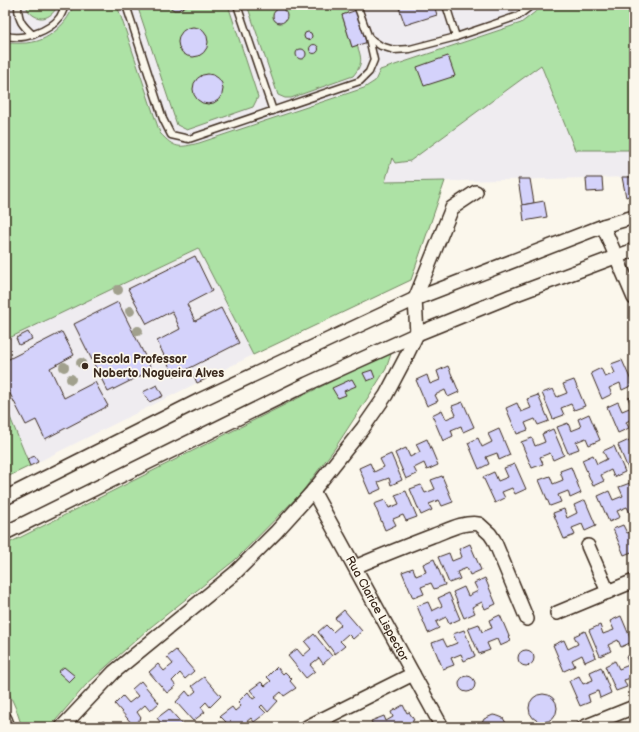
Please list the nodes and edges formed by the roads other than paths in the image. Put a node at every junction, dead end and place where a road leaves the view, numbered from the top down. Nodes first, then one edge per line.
1 (18, 5) edge
2 (66, 5) edge
3 (126, 5) edge
4 (237, 5) edge
5 (357, 5) edge
6 (446, 5) edge
7 (532, 5) edge
8 (5, 35) edge
9 (33, 35) junction
10 (456, 37) junction
11 (369, 38) junction
12 (273, 111) junction
13 (476, 192) dead end
14 (634, 216) edge
15 (603, 226) junction
16 (634, 250) edge
17 (617, 255) junction
18 (634, 298) edge
19 (416, 299) junction
20 (417, 334) junction
21 (313, 491) junction
22 (5, 498) edge
23 (5, 533) edge
24 (588, 546) dead end
25 (355, 566) junction
26 (634, 581) edge
27 (608, 592) junction
28 (556, 613) dead end
29 (527, 619) dead end
30 (413, 674) junction
31 (634, 707) edge
32 (5, 719) edge
33 (8, 727) edge
34 (62, 727) edge
35 (307, 727) edge
36 (442, 727) edge
37 (584, 727) edge

1 - 9 lane
2 - 9 lane
3 - 12 lane
4 - 12 lane
5 - 11 lane
6 - 10 lane
7 - 10 lane
8 - 9 lane
10 - 11 lane
11 - 12 lane
13 - 19 street
14 - 15 street
15 - 17 street
15 - 19 street
16 - 17 street
17 - 18 street
17 - 20 street
19 - 20 street
19 - 22 street
20 - 21 street
20 - 23 street
21 - 25 street, Rua Clarice Lispector
21 - 34 street
24 - 27 street
25 - 29 street
25 - 30 street, Rua Clarice Lispector
26 - 27 street
27 - 28 street
30 - 35 street
30 - 36 street, Rua Clarice Lispector
31 - 37 street
32 - 33 street

